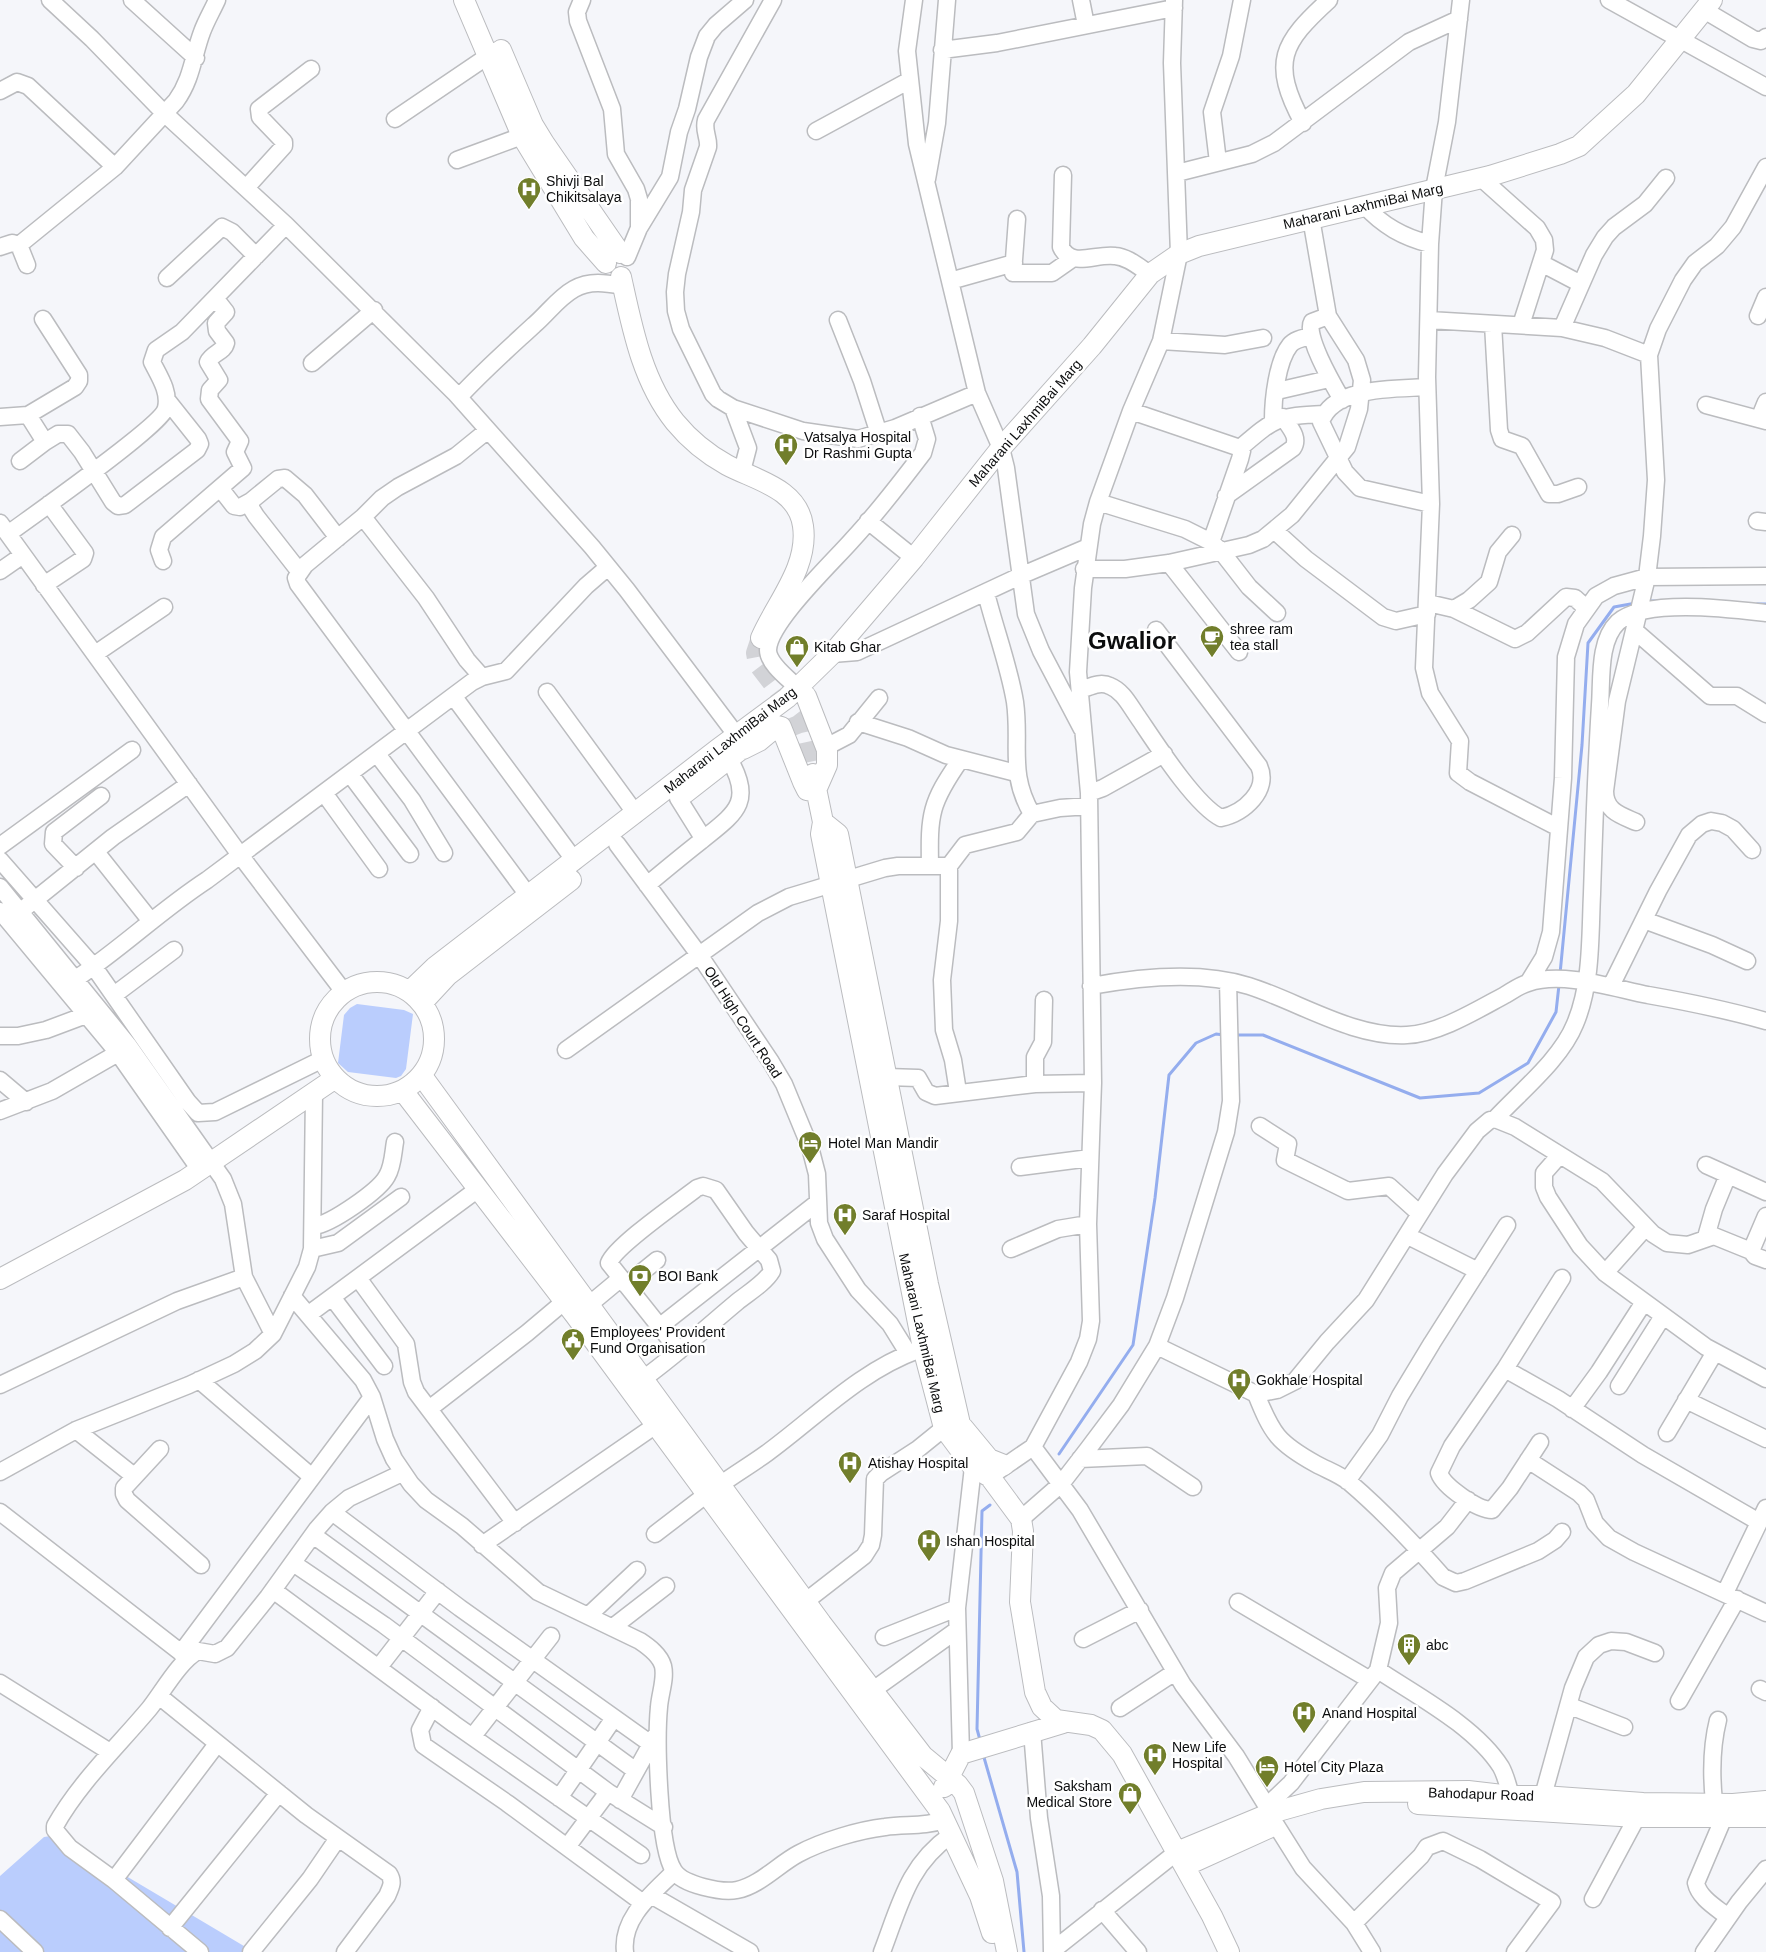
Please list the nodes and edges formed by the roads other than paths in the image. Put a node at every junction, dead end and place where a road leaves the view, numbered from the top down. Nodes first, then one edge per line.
1 (50, 0) edge
2 (132, 0) edge
3 (217, 0) edge
4 (464, 0) edge
5 (479, 0) edge
6 (582, 0) edge
7 (744, 0) edge
8 (773, 0) edge
9 (914, 0) edge
10 (947, 0) edge
11 (1081, 0) edge
12 (1242, 0) edge
13 (1329, 0) edge
14 (1461, 0) edge
15 (1610, 0) edge
16 (1174, 4) edge
17 (1708, 5) edge
18 (1459, 19) junction
19 (1086, 25) junction
20 (1766, 37) edge
21 (1681, 39) junction
22 (942, 50) junction
23 (488, 56) junction
24 (196, 58) junction
25 (311, 69) dead end
26 (910, 80) junction
27 (1766, 87) edge
28 (0, 91) edge
29 (164, 113) junction
30 (395, 119) dead end
31 (1303, 123) junction
32 (816, 131) dead end
33 (522, 136) junction
34 (457, 160) dead end
35 (1218, 162) junction
36 (115, 167) junction
37 (1766, 167) edge
38 (1177, 173) junction
39 (1063, 174) dead end
40 (1480, 178) junction
41 (1666, 178) dead end
42 (926, 181) junction
43 (246, 188) junction
44 (1434, 189) junction
45 (1364, 205) junction
46 (1311, 218) junction
47 (1017, 219) dead end
48 (286, 226) junction
49 (639, 228) junction
50 (6, 244) edge
51 (1430, 244) junction
52 (1179, 254) junction
53 (256, 256) junction
54 (618, 258) junction
55 (1072, 259) junction
56 (1014, 263) junction
57 (1541, 263) junction
58 (27, 265) dead end
59 (1150, 274) junction
60 (167, 278) dead end
61 (622, 281) junction
62 (950, 281) junction
63 (1581, 284) junction
64 (1766, 297) edge
65 (215, 298) junction
66 (374, 310) junction
67 (1328, 316) junction
68 (1758, 316) dead end
69 (43, 319) dead end
70 (838, 320) dead end
71 (1429, 320) junction
72 (1493, 324) junction
73 (1521, 325) junction
74 (1562, 328) junction
75 (1311, 336) junction
76 (1263, 338) dead end
77 (1161, 341) junction
78 (1649, 356) junction
79 (312, 363) dead end
80 (1330, 379) junction
81 (1427, 386) junction
82 (1277, 391) junction
83 (1362, 392) junction
84 (977, 393) junction
85 (459, 397) junction
86 (167, 400) junction
87 (1342, 400) junction
88 (1766, 402) edge
89 (1706, 405) dead end
90 (733, 408) junction
91 (1131, 411) junction
92 (1324, 414) junction
93 (28, 415) junction
94 (920, 416) junction
95 (0, 417) edge
96 (1278, 419) junction
97 (1763, 420) edge
98 (488, 430) junction
99 (879, 434) junction
100 (45, 442) junction
101 (1001, 448) junction
102 (1240, 448) junction
103 (1338, 459) junction
104 (20, 461) dead end
105 (742, 470) junction
106 (93, 471) junction
107 (1578, 487) dead end
108 (220, 488) junction
109 (1226, 496) junction
110 (252, 501) junction
111 (1098, 502) junction
112 (49, 504) junction
113 (1431, 504) junction
114 (364, 517) junction
115 (868, 521) junction
116 (4, 528) edge
117 (1274, 530) junction
118 (1512, 535) dead end
119 (338, 538) junction
120 (1216, 546) junction
121 (1088, 547) junction
122 (23, 555) junction
123 (914, 558) junction
124 (163, 561) dead end
125 (1169, 563) junction
126 (608, 567) junction
127 (1084, 569) junction
128 (0, 571) edge
129 (299, 571) junction
130 (1020, 576) junction
131 (1766, 576) edge
132 (1646, 580) junction
133 (44, 584) junction
134 (986, 593) junction
135 (164, 607) dead end
136 (1427, 608) junction
137 (1586, 608) junction
138 (1454, 610) junction
139 (1639, 610) junction
140 (1276, 613) dead end
141 (1766, 613) edge
142 (1156, 630) dead end
143 (1634, 630) junction
144 (761, 638) tunnel mouth
145 (1239, 652) dead end
146 (95, 654) junction
147 (840, 654) junction
148 (482, 677) junction
149 (1080, 690) junction
150 (547, 692) dead end
151 (802, 692) junction
152 (454, 697) junction
153 (879, 698) dead end
154 (1766, 714) edge
155 (858, 722) junction
156 (408, 731) junction
157 (1085, 735) junction
158 (826, 747) junction
159 (736, 748) junction
160 (132, 750) dead end
161 (377, 754) junction
162 (1164, 754) junction
163 (961, 759) junction
164 (350, 774) junction
165 (1016, 774) junction
166 (814, 782) junction
167 (189, 784) junction
168 (324, 793) junction
169 (101, 796) dead end
170 (678, 798) junction
171 (1089, 800) junction
172 (636, 814) junction
173 (1032, 814) junction
174 (1636, 822) dead end
175 (1559, 828) junction
176 (704, 838) junction
177 (617, 844) junction
178 (0, 846) edge
179 (1752, 850) dead end
180 (96, 852) junction
181 (410, 854) dead end
182 (444, 854) dead end
183 (240, 855) junction
184 (0, 860) edge
185 (575, 861) junction
186 (930, 866) junction
187 (949, 866) junction
188 (76, 868) junction
189 (379, 868) dead end
190 (839, 881) junction
191 (647, 885) junction
192 (0, 886) edge
193 (528, 895) junction
194 (33, 899) junction
195 (0, 911) edge
196 (20, 913) junction
197 (150, 920) junction
198 (1644, 920) junction
199 (174, 950) dead end
200 (700, 956) junction
201 (1747, 961) dead end
202 (94, 966) junction
203 (76, 978) junction
204 (1228, 981) junction
205 (1535, 982) junction
206 (1582, 982) junction
207 (1091, 986) junction
208 (1611, 986) junction
209 (344, 992) junction
210 (114, 995) junction
211 (416, 997) junction
212 (1044, 1000) dead end
213 (93, 1012) junction
214 (1766, 1020) edge
215 (0, 1036) edge
216 (566, 1050) dead end
217 (118, 1053) junction
218 (323, 1059) junction
219 (422, 1076) junction
220 (887, 1077) junction
221 (334, 1079) junction
222 (0, 1080) edge
223 (1093, 1082) junction
224 (1035, 1084) junction
225 (403, 1091) junction
226 (958, 1092) junction
227 (314, 1093) junction
228 (26, 1102) junction
229 (0, 1112) edge
230 (1495, 1119) junction
231 (1260, 1126) dead end
232 (395, 1142) dead end
233 (1559, 1156) junction
234 (1090, 1158) junction
235 (1706, 1165) dead end
236 (206, 1166) junction
237 (1020, 1167) dead end
238 (1728, 1176) junction
239 (478, 1189) junction
240 (1766, 1192) edge
241 (401, 1197) dead end
242 (817, 1204) junction
243 (1420, 1214) junction
244 (1766, 1216) edge
245 (1088, 1224) junction
246 (1507, 1225) dead end
247 (314, 1226) junction
248 (1646, 1226) junction
249 (1408, 1236) junction
250 (1706, 1238) junction
251 (312, 1249) junction
252 (760, 1249) junction
253 (1011, 1249) dead end
254 (1752, 1251) junction
255 (657, 1260) dead end
256 (1766, 1260) edge
257 (1478, 1271) junction
258 (2, 1272) edge
259 (1605, 1273) junction
260 (244, 1276) junction
261 (358, 1278) junction
262 (1562, 1278) dead end
263 (623, 1282) junction
264 (292, 1296) junction
265 (332, 1297) junction
266 (565, 1301) junction
267 (1644, 1302) junction
268 (590, 1304) junction
269 (308, 1314) junction
270 (1663, 1316) junction
271 (659, 1326) junction
272 (272, 1334) junction
273 (1157, 1346) junction
274 (924, 1348) junction
275 (679, 1351) junction
276 (1715, 1352) junction
277 (384, 1366) dead end
278 (1505, 1369) junction
279 (644, 1379) junction
280 (1766, 1379) edge
281 (199, 1380) junction
282 (0, 1385) edge
283 (1619, 1386) dead end
284 (1256, 1394) junction
285 (372, 1396) junction
286 (1686, 1400) junction
287 (428, 1409) junction
288 (1572, 1409) junction
289 (656, 1425) junction
290 (944, 1428) junction
291 (76, 1430) junction
292 (1667, 1433) dead end
293 (1766, 1439) edge
294 (1540, 1442) dead end
295 (1033, 1447) junction
296 (160, 1449) dead end
297 (1080, 1459) junction
298 (1528, 1460) junction
299 (973, 1467) junction
300 (997, 1471) junction
301 (0, 1472) edge
302 (402, 1473) junction
303 (134, 1476) junction
304 (312, 1477) junction
305 (1347, 1481) junction
306 (1061, 1484) junction
307 (1193, 1487) dead end
308 (714, 1490) junction
309 (1468, 1500) junction
310 (0, 1512) edge
311 (332, 1512) junction
312 (1763, 1515) edge
313 (1021, 1519) junction
314 (515, 1523) junction
315 (1562, 1532) dead end
316 (655, 1534) dead end
317 (313, 1535) junction
318 (482, 1545) junction
319 (1419, 1553) junction
320 (293, 1563) junction
321 (200, 1566) dead end
322 (637, 1570) dead end
323 (666, 1586) dead end
324 (274, 1590) junction
325 (438, 1591) junction
326 (1731, 1596) junction
327 (1238, 1602) dead end
328 (799, 1606) junction
329 (957, 1608) junction
330 (1140, 1610) junction
331 (1766, 1613) edge
332 (420, 1614) junction
333 (590, 1615) junction
334 (613, 1627) junction
335 (957, 1630) junction
336 (551, 1636) dead end
337 (884, 1637) dead end
338 (401, 1638) junction
339 (1083, 1639) dead end
340 (1655, 1653) dead end
341 (185, 1656) junction
342 (532, 1659) junction
343 (379, 1667) junction
344 (1175, 1672) junction
345 (1374, 1675) junction
346 (0, 1683) edge
347 (514, 1684) junction
348 (873, 1690) junction
349 (159, 1696) junction
350 (1679, 1701) dead end
351 (1570, 1706) junction
352 (432, 1707) junction
353 (496, 1708) junction
354 (1120, 1708) dead end
355 (614, 1718) junction
356 (1718, 1720) dead end
357 (1063, 1723) junction
358 (1624, 1727) dead end
359 (1032, 1731) junction
360 (473, 1736) junction
361 (654, 1739) junction
362 (597, 1743) junction
363 (217, 1744) junction
364 (975, 1749) junction
365 (110, 1752) junction
366 (578, 1770) junction
367 (636, 1771) junction
368 (946, 1788) junction
369 (279, 1793) junction
370 (614, 1796) junction
371 (1511, 1796) junction
372 (1543, 1796) junction
373 (559, 1798) junction
374 (1766, 1802) edge
375 (970, 1808) junction
376 (1719, 1810) junction
377 (1272, 1814) junction
378 (1637, 1817) junction
379 (1766, 1817) edge
380 (587, 1818) junction
381 (947, 1826) junction
382 (664, 1827) junction
383 (338, 1838) junction
384 (566, 1847) junction
385 (641, 1855) dead end
386 (1181, 1859) junction
387 (1766, 1869) edge
388 (674, 1872) junction
389 (114, 1880) junction
390 (1592, 1898) dead end
391 (647, 1899) junction
392 (1102, 1910) junction
393 (1728, 1917) junction
394 (0, 1919) edge
395 (1354, 1923) junction
396 (170, 1928) junction
397 (1052, 1951) edge
398 (35, 1952) edge
399 (200, 1952) edge
400 (251, 1952) edge
401 (345, 1952) edge
402 (625, 1952) edge
403 (750, 1952) edge
404 (882, 1952) edge
405 (995, 1952) edge
406 (1007, 1952) edge
407 (1138, 1952) edge
408 (1229, 1952) edge
409 (1372, 1952) edge
410 (1515, 1952) edge
411 (1704, 1952) edge

1 - 29 street
2 - 24 street
3 - 24 street
4 - 23 main road
5 - 54 main road
6 - 49 street
7 - 49 street
8 - 90 street
9 - 26 street
10 - 22 street
11 - 19 street
12 - 35 street
13 - 31 street
14 - 18 street
15 - 21 street
16 - 19 street
16 - 38 street
17 - 20 street
17 - 21 main road, Maharani LaxhmiBai Marg
18 - 31 street
18 - 44 street
19 - 22 street
21 - 27 street
21 - 40 main road, Maharani LaxhmiBai Marg
22 - 42 street
23 - 30 street
23 - 33 main road
24 - 29 street
25 - 43 street
26 - 32 street
26 - 42 street
28 - 36 street
29 - 36 street
29 - 43 street
31 - 35 street
33 - 34 street
33 - 54 main road
35 - 38 street
36 - 50 street
37 - 78 street
38 - 52 street
39 - 55 street
40 - 44 main road, Maharani LaxhmiBai Marg
40 - 57 street
41 - 63 street
42 - 62 street
43 - 48 street
44 - 45 main road, Maharani LaxhmiBai Marg
44 - 51 street
45 - 46 main road, Maharani LaxhmiBai Marg
45 - 51 street
46 - 52 main road, Maharani LaxhmiBai Marg
46 - 67 street
47 - 56 street
48 - 53 street
48 - 66 street
49 - 54 street
50 - 58 street
51 - 71 street
52 - 59 main road, Maharani LaxhmiBai Marg
52 - 77 street
53 - 60 street
53 - 65 street
54 - 61 main road
55 - 56 street
55 - 59 street
56 - 62 street
57 - 63 street
57 - 73 street
59 - 101 main road, Maharani LaxhmiBai Marg
61 - 85 street
61 - 105 main road
62 - 84 street
63 - 74 street
64 - 68 street
65 - 86 street
65 - 108 street
66 - 79 street
66 - 85 street
67 - 75 street
67 - 83 street
69 - 93 street
70 - 99 street
71 - 72 street
71 - 81 street
72 - 73 street
72 - 107 street
73 - 74 street
74 - 78 street
75 - 80 street
75 - 82 street
76 - 77 street
77 - 91 street
78 - 132 street
80 - 82 street
80 - 87 street
81 - 83 street
81 - 113 street
82 - 96 street
83 - 87 street
83 - 103 street
84 - 94 street
84 - 101 street
85 - 98 street
86 - 106 street
86 - 106 street
87 - 92 street
88 - 97 street
89 - 97 street
90 - 99 street
90 - 105 street
91 - 102 street
91 - 111 street
92 - 96 street
92 - 103 street
93 - 95 street
93 - 100 street
94 - 99 street
94 - 115 street
96 - 102 street
96 - 109 street
98 - 114 street
98 - 126 street
100 - 104 street
100 - 106 street
101 - 123 main road, Maharani LaxhmiBai Marg
101 - 130 street
102 - 109 street
103 - 113 street
103 - 117 street
105 - 144 main road
106 - 112 street
108 - 110 street
108 - 124 street
109 - 120 street
110 - 119 street
110 - 129 street
111 - 120 street
111 - 121 street
112 - 116 street
112 - 133 street
113 - 136 street
114 - 119 street
114 - 148 street
115 - 123 street
115 - 151 street
116 - 122 street
117 - 120 street
117 - 136 street
118 - 138 street
119 - 129 street
120 - 125 street
120 - 140 street
121 - 127 street
121 - 130 street
122 - 128 street
122 - 133 street
123 - 147 main road, Maharani LaxhmiBai Marg
125 - 127 street
125 - 145 street
126 - 148 street
126 - 159 street
127 - 149 street
129 - 156 street
130 - 134 street
130 - 157 street
131 - 132 street
132 - 137 street
132 - 139 street
133 - 146 street
134 - 147 street
134 - 165 street
135 - 146 street
136 - 138 street
136 - 175 street
137 - 138 street
137 - 175 street
139 - 141 street
139 - 143 street
139 - 206 street
142 - 162 street
143 - 154 street
143 - 174 street
146 - 167 street
147 - 151 main road, Maharani LaxhmiBai Marg
148 - 152 street
149 - 157 street
149 - 162 street
150 - 172 street
151 - 158 main road
151 - 159 main road, Maharani LaxhmiBai Marg
152 - 156 street
152 - 185 street
153 - 155 street
155 - 158 street
155 - 163 street
156 - 161 street
156 - 193 street
157 - 171 street
158 - 166 main road
159 - 166 main road
159 - 170 main road
159 - 172 main road, Maharani LaxhmiBai Marg
159 - 176 street
160 - 178 street
161 - 164 street
161 - 182 street
162 - 171 street
163 - 165 street
163 - 186 street
164 - 168 street
164 - 181 street
165 - 173 street
166 - 190 main road
167 - 180 street
167 - 183 street
168 - 183 street
168 - 189 street
169 - 188 street
170 - 176 street
170 - 177 main road
171 - 173 street
171 - 207 street
172 - 185 main road, Maharani LaxhmiBai Marg
173 - 187 street
175 - 205 street
176 - 191 street
177 - 191 street, Old High Court Road
177 - 211 main road
179 - 198 street
180 - 188 street
180 - 197 street
183 - 197 street
183 - 209 street
184 - 194 street
185 - 193 main road, Maharani LaxhmiBai Marg
186 - 187 street
186 - 190 street
187 - 226 street
188 - 194 street
190 - 200 street
190 - 220 main road
190 - 274 main road, Maharani LaxhmiBai Marg
191 - 200 street, Old High Court Road
192 - 196 street
193 - 211 main road, Maharani LaxhmiBai Marg
194 - 196 street
194 - 202 street
195 - 213 street
196 - 203 street
197 - 202 street
198 - 201 street
198 - 208 street
199 - 210 street
200 - 216 street
200 - 242 street, Old High Court Road
202 - 203 street
202 - 210 street
203 - 213 street
204 - 205 street
204 - 207 street
204 - 273 street
205 - 206 street
206 - 208 street
206 - 230 street
207 - 223 street
208 - 214 street
209 - 211 main road
209 - 218 main road
210 - 218 street
211 - 219 main road
212 - 224 street
213 - 215 street
213 - 217 street
213 - 236 street
217 - 228 street
217 - 236 street
218 - 221 main road
219 - 225 main road
219 - 268 main road
220 - 226 street
220 - 274 main road
221 - 225 main road
221 - 227 main road
222 - 228 street
223 - 224 street
223 - 234 street
224 - 226 street
225 - 239 main road
227 - 236 main road
227 - 247 street
228 - 229 street
230 - 233 street
230 - 243 street
231 - 243 street
232 - 247 street
233 - 248 street
233 - 259 street
234 - 237 street
234 - 245 street
235 - 238 street
236 - 258 main road
236 - 260 street
238 - 240 street
238 - 250 street
239 - 261 street
239 - 266 main road
241 - 251 street
242 - 252 street
242 - 274 street, Old High Court Road
243 - 249 street
244 - 254 street
245 - 253 street
245 - 295 street
246 - 257 street
247 - 251 street
248 - 250 street
248 - 259 street
249 - 257 street
249 - 284 street
250 - 254 street
251 - 264 street
252 - 263 street
252 - 271 street
252 - 275 street
254 - 256 street
255 - 263 street
257 - 305 street
259 - 267 street
260 - 272 street
260 - 282 street
261 - 265 street
261 - 287 street
262 - 278 street
263 - 268 street
263 - 271 street
264 - 269 street
264 - 272 street
265 - 269 street
265 - 277 street
266 - 287 street
266 - 289 main road
267 - 270 street
267 - 288 street
268 - 279 main road
269 - 285 street
270 - 276 street
270 - 283 street
271 - 275 street
272 - 281 street
273 - 284 street
273 - 297 street
274 - 290 main road, Maharani LaxhmiBai Marg
274 - 300 main road
274 - 308 street
275 - 279 street
276 - 280 street
276 - 286 street
278 - 288 street
278 - 309 street
279 - 308 main road
281 - 291 street
281 - 304 street
284 - 305 street
285 - 302 street
285 - 304 street
286 - 292 street
286 - 293 street
287 - 314 street
288 - 312 street
289 - 308 main road
289 - 314 street
290 - 299 main road, Maharani LaxhmiBai Marg
290 - 328 street
291 - 301 street
291 - 303 street
294 - 298 street
295 - 300 street
295 - 306 street
296 - 303 street
297 - 306 street
297 - 307 street
298 - 309 street
298 - 326 street
299 - 300 main road, Maharani LaxhmiBai Marg
299 - 329 street
300 - 313 main road, Maharani LaxhmiBai Marg
302 - 311 street
302 - 318 street
303 - 321 street
304 - 341 street
305 - 319 street
306 - 313 street
306 - 330 street
308 - 316 street
308 - 328 main road
309 - 319 street
310 - 341 street
311 - 317 street
311 - 325 street
312 - 326 street
313 - 357 main road
314 - 318 street
315 - 319 street
317 - 320 street
317 - 332 street
318 - 333 street
319 - 345 street
320 - 324 street
320 - 338 street
322 - 333 street
323 - 334 street
324 - 341 street
324 - 343 street
325 - 332 street
325 - 342 street
326 - 331 street
326 - 350 street
327 - 345 street
328 - 348 main road
328 - 368 main road
329 - 335 street
329 - 337 street
330 - 339 street
330 - 344 street
332 - 338 street
332 - 347 street
333 - 334 street
334 - 361 street
335 - 348 street
335 - 364 street
336 - 342 street
338 - 343 street
338 - 353 street
340 - 351 street
341 - 349 street
342 - 347 street
342 - 355 street
343 - 352 street
344 - 354 street
344 - 377 street
345 - 371 street
345 - 377 street
346 - 365 street
347 - 353 street
347 - 362 street
348 - 368 main road
349 - 363 street
349 - 365 street
351 - 358 street
351 - 372 street
352 - 360 street
352 - 384 street
353 - 360 street
353 - 366 street
355 - 361 street
355 - 362 street
356 - 376 street
357 - 359 main road
357 - 386 main road
359 - 364 main road
359 - 397 street
360 - 373 street
361 - 367 street
361 - 382 street
362 - 366 street
362 - 367 street
363 - 369 street
363 - 389 street
364 - 368 main road
365 - 389 street
366 - 370 street
366 - 373 street
367 - 370 street
368 - 375 main road
368 - 381 main road
369 - 383 street
369 - 396 street
370 - 380 street
370 - 382 street
371 - 372 main road, Bahodapur Road
371 - 377 main road, Bahodapur Road
372 - 376 main road, Bahodapur Road
373 - 380 street
374 - 376 main road, Bahodapur Road
375 - 381 main road
375 - 406 main road
376 - 378 main road
376 - 379 main road
376 - 393 street
377 - 378 main road
377 - 386 main road, Bahodapur Road
377 - 395 street
378 - 390 street
380 - 384 street
380 - 385 street
381 - 388 street
381 - 404 street
381 - 405 main road
382 - 388 street
383 - 400 street
383 - 401 street
384 - 391 street
386 - 392 street
386 - 408 main road
387 - 393 street
388 - 391 street
389 - 396 street
391 - 402 street
391 - 403 street
392 - 397 street
392 - 407 street
393 - 411 street
394 - 398 street
395 - 409 street
395 - 410 street
396 - 399 street

